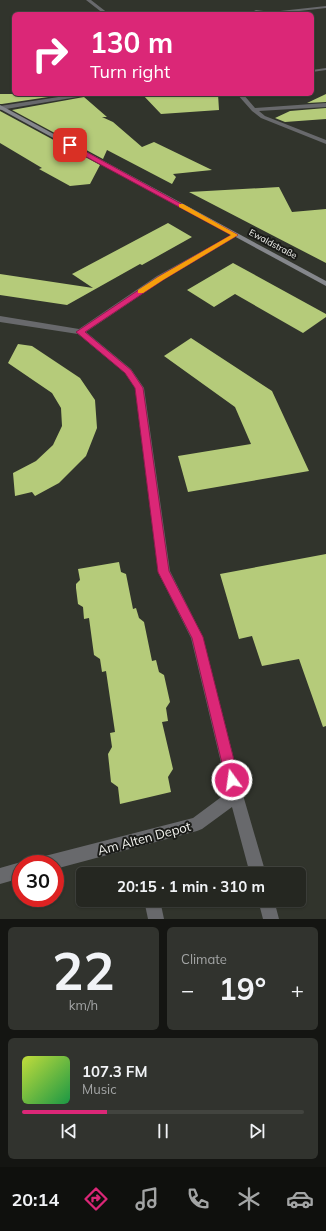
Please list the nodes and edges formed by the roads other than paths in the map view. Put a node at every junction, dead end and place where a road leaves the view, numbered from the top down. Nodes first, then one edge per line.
1 (88, 0) edge
2 (326, 7) edge
3 (104, 12) edge
4 (280, 12) edge
5 (326, 69) edge
6 (314, 71) edge
7 (74, 96) edge
8 (242, 96) edge
9 (326, 105) edge
10 (0, 108) edge
11 (254, 110) junction
12 (326, 142) edge
13 (235, 235) junction
14 (326, 284) edge
15 (0, 319) edge
16 (80, 332) junction
17 (236, 795) junction
18 (64, 859) edge
19 (256, 867) edge
20 (12, 873) edge
21 (0, 876) edge
22 (153, 907) edge
23 (268, 907) edge
24 (156, 919) edge
25 (271, 919) edge

1 - 3 street
2 - 4 street
5 - 6 street
7 - 10 street
8 - 11 street
9 - 11 street
10 - 13 main road, Ewaldstraße
11 - 12 street
13 - 14 main road, Ewaldstraße
13 - 16 street
15 - 16 street
16 - 17 street
17 - 18 street, Am Alten Depot
17 - 19 street
20 - 21 street
22 - 24 street
23 - 25 street

